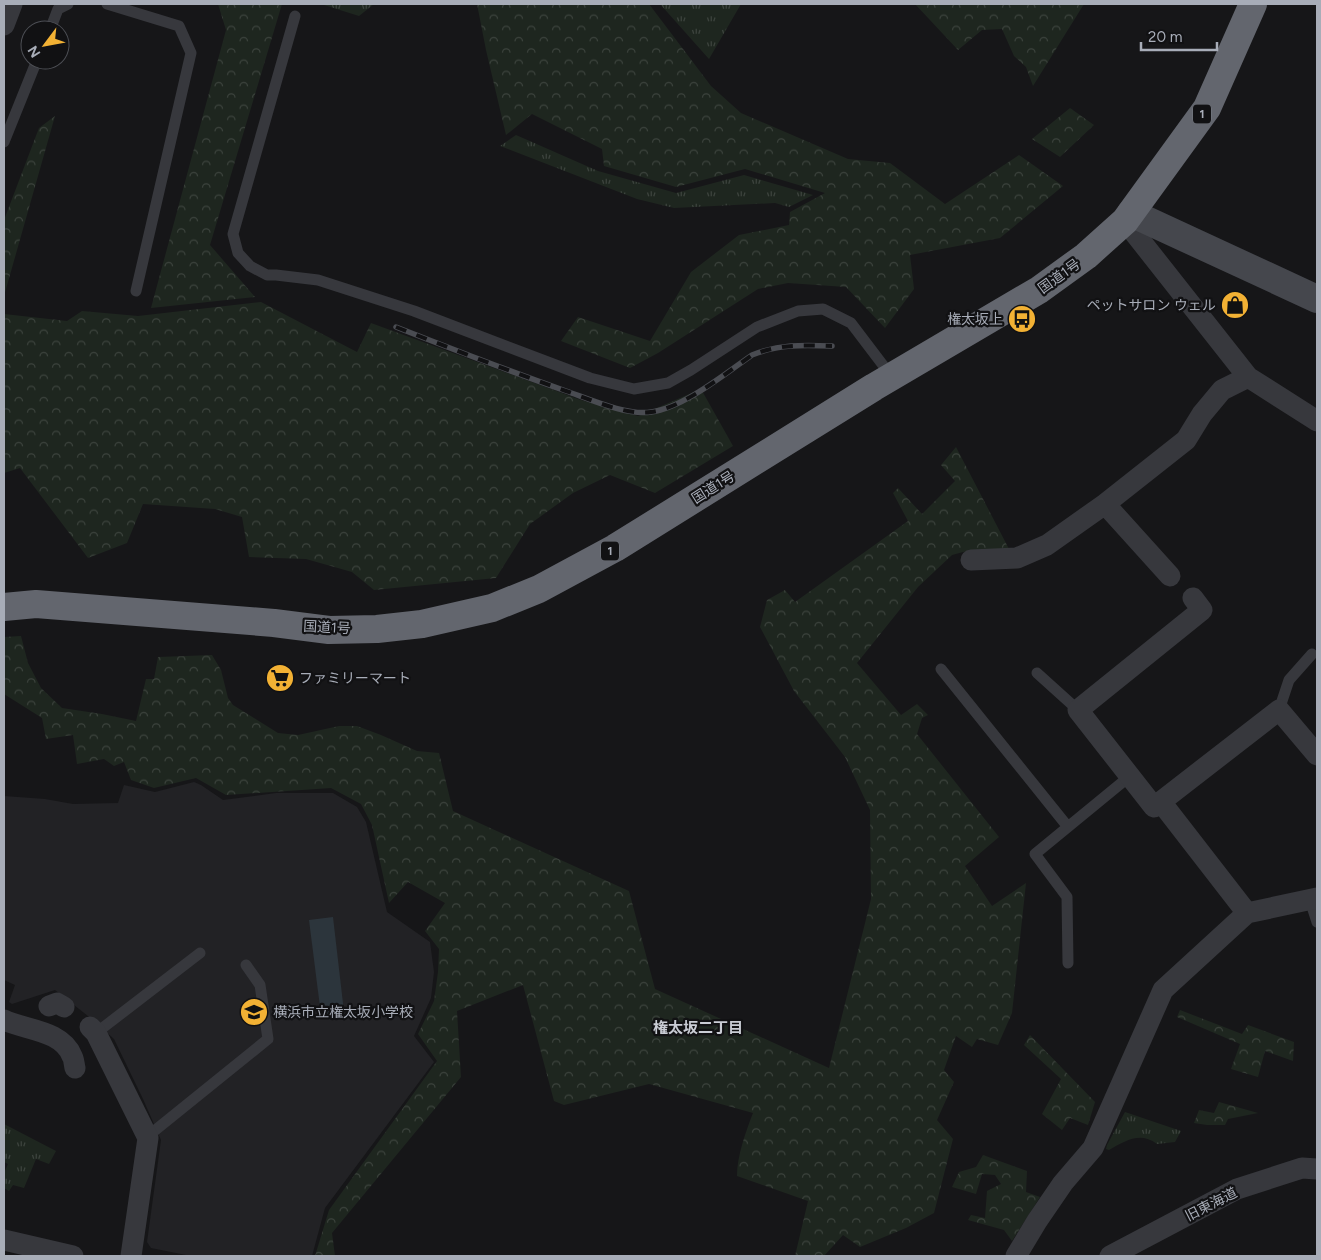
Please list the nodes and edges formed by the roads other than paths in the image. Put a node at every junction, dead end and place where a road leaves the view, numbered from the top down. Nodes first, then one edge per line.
1 (12, 4) edge
2 (68, 4) edge
3 (108, 4) edge
4 (1253, 4) edge
5 (295, 16) dead end
6 (54, 20) edge
7 (4, 25) edge
8 (33, 70) edge
9 (4, 142) edge
10 (1128, 217) junction
11 (136, 291) dead end
12 (1317, 299) edge
13 (892, 377) junction
14 (1248, 377) junction
15 (1317, 421) edge
16 (1105, 504) junction
17 (971, 560) dead end
18 (1170, 576) dead end
19 (1192, 598) dead end
20 (4, 607) edge
21 (1312, 654) dead end
22 (941, 669) dead end
23 (1037, 673) dead end
24 (1078, 710) junction
25 (1279, 710) junction
26 (1317, 755) edge
27 (1130, 776) junction
28 (1161, 802) junction
29 (1068, 827) junction
30 (1314, 899) edge
31 (1247, 914) junction
32 (1317, 922) edge
33 (200, 954) dead end
34 (1068, 962) dead end
35 (246, 965) dead end
36 (15, 1020) edge
37 (93, 1030) joint
38 (75, 1068) dead end
39 (148, 1136) junction
40 (1317, 1170) edge
41 (4, 1240) edge
42 (73, 1256) edge
43 (131, 1256) edge
44 (1016, 1256) edge
45 (1110, 1256) edge

1 - 7 street
2 - 6 lane
3 - 11 lane
4 - 10 highway, 国道1号 / 1
5 - 13 lane
8 - 9 lane
10 - 12 street
10 - 13 highway, 国道1号 / 1
10 - 14 street
13 - 20 highway, 国道1号 / 1
14 - 15 street
14 - 16 street
16 - 17 street
16 - 18 street
19 - 24 street
21 - 25 lane
22 - 29 lane
23 - 24 lane
24 - 27 street
25 - 26 street
25 - 28 street
27 - 28 street
27 - 29 lane
28 - 31 street
29 - 34 lane
30 - 31 street
30 - 32 lane
31 - 44 street
33 - 37 lane
35 - 39 lane
36 - 38 street
37 - 39 street
39 - 43 street
40 - 45 street, 旧東海道
41 - 42 street

